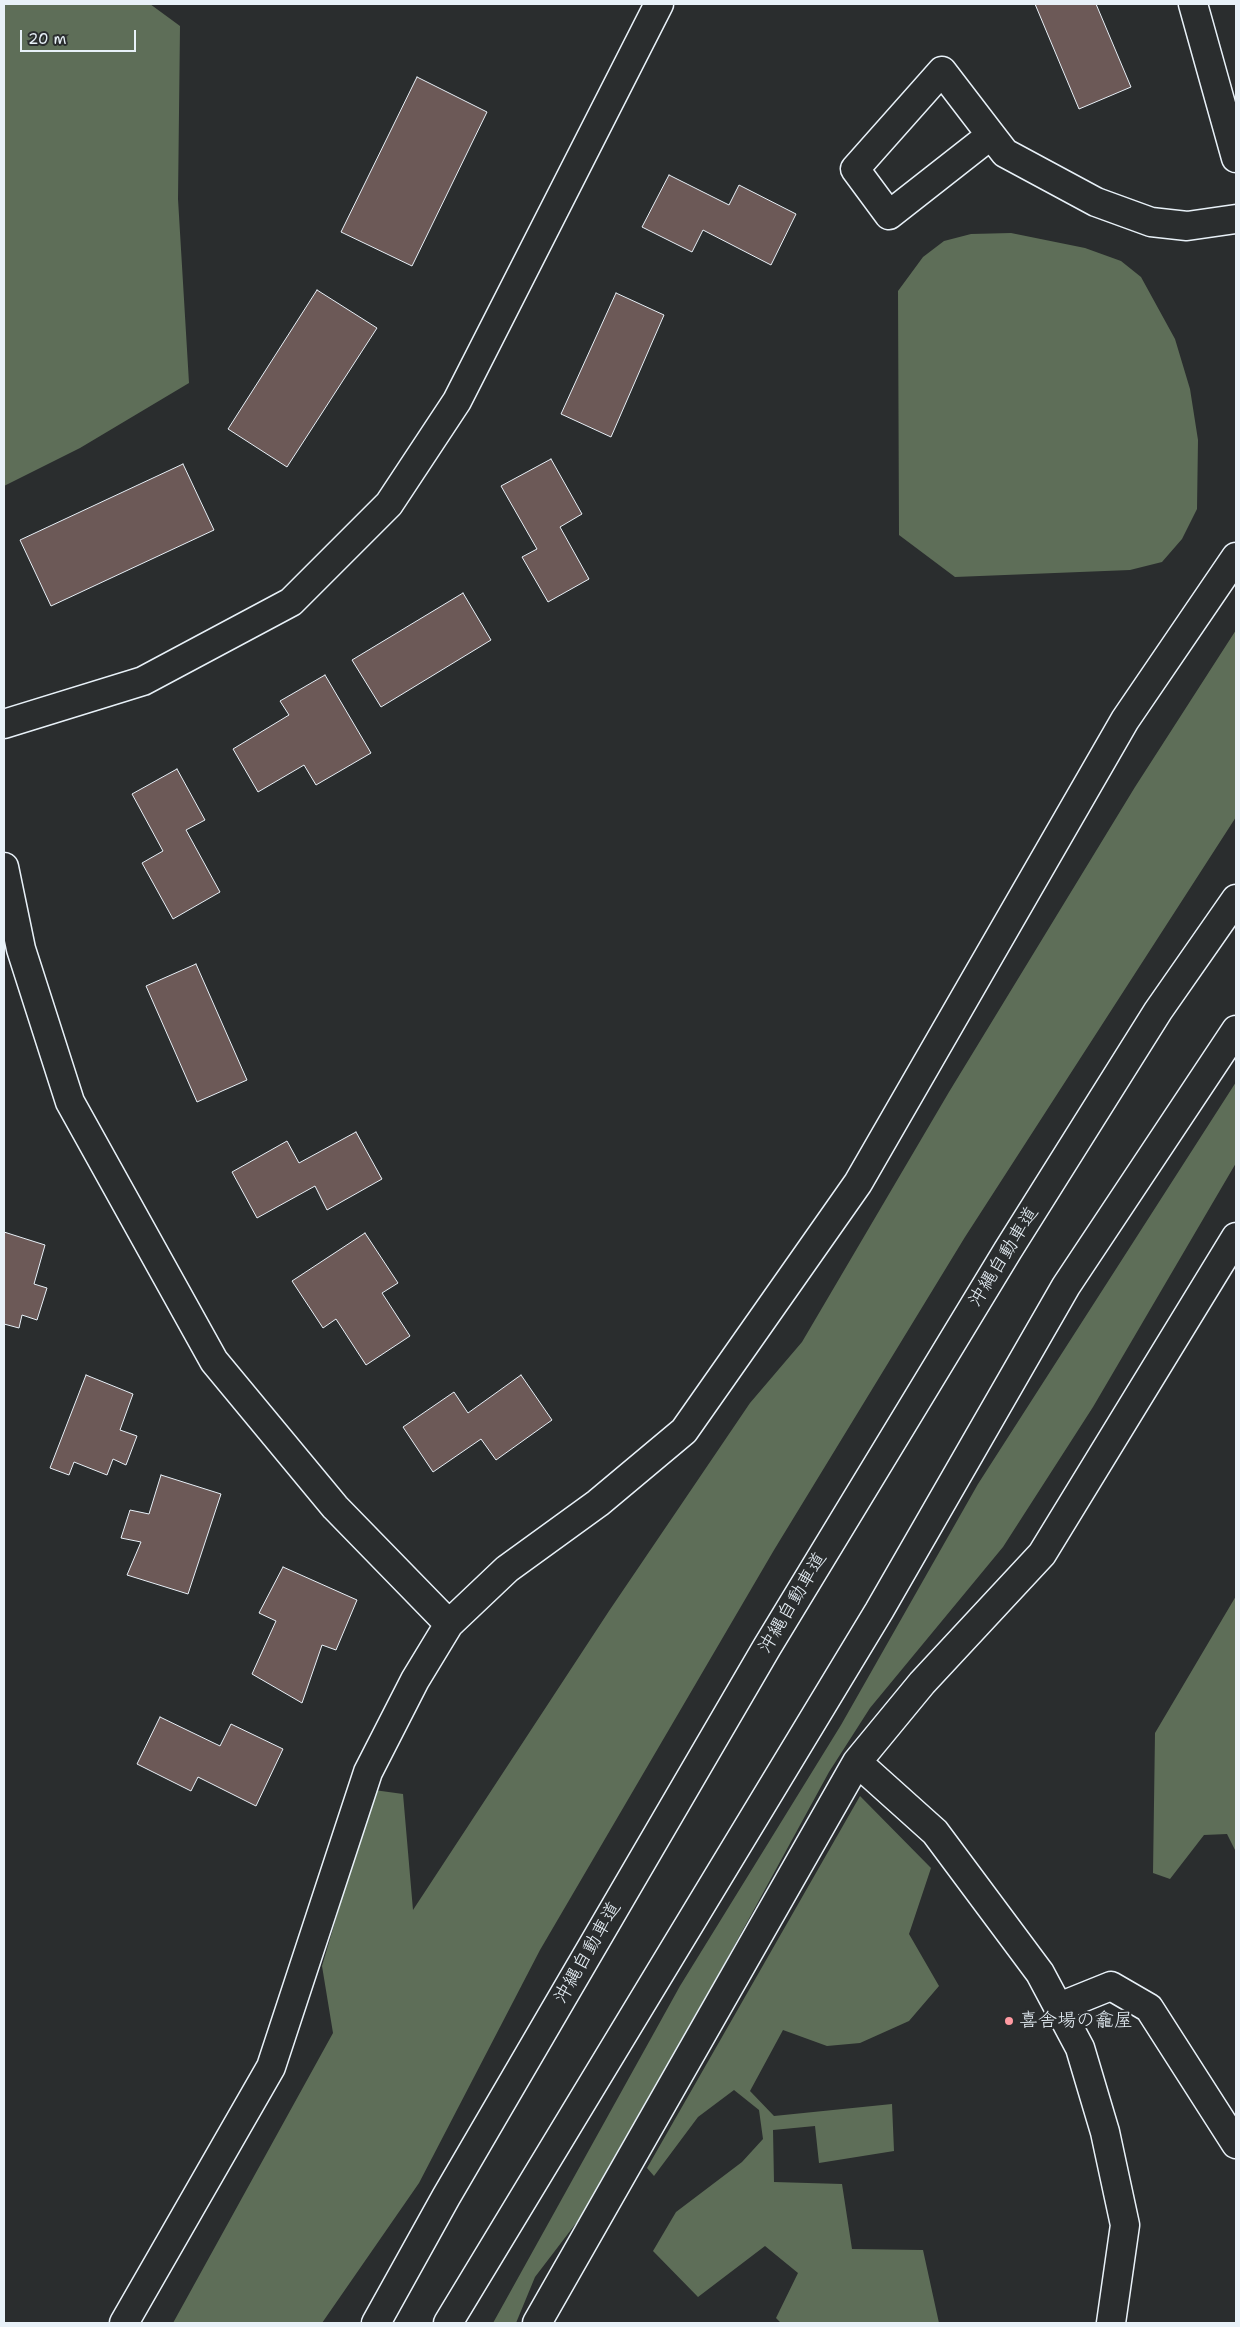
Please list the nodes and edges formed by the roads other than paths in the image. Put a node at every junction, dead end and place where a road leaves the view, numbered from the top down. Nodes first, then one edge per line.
1 (659, 4) edge
2 (1193, 4) edge
3 (991, 135) junction
4 (1236, 158) edge
5 (1236, 219) edge
6 (1236, 557) edge
7 (4, 724) edge
8 (4, 867) edge
9 (1236, 899) edge
10 (1236, 1030) edge
11 (1236, 1237) edge
12 (449, 1624) junction
13 (856, 1762) junction
14 (1059, 2007) junction
15 (1236, 2144) edge
16 (124, 2323) edge
17 (376, 2323) edge
18 (448, 2323) edge
19 (537, 2323) edge
20 (1111, 2323) edge

1 - 7 main road
2 - 4 main road
3 - 3 main road
3 - 5 main road
6 - 12 main road
8 - 12 main road
9 - 17 main road, 沖縄自動車道
10 - 18 main road
11 - 13 main road
12 - 16 main road
13 - 14 main road
13 - 19 main road
14 - 15 main road
14 - 20 main road

